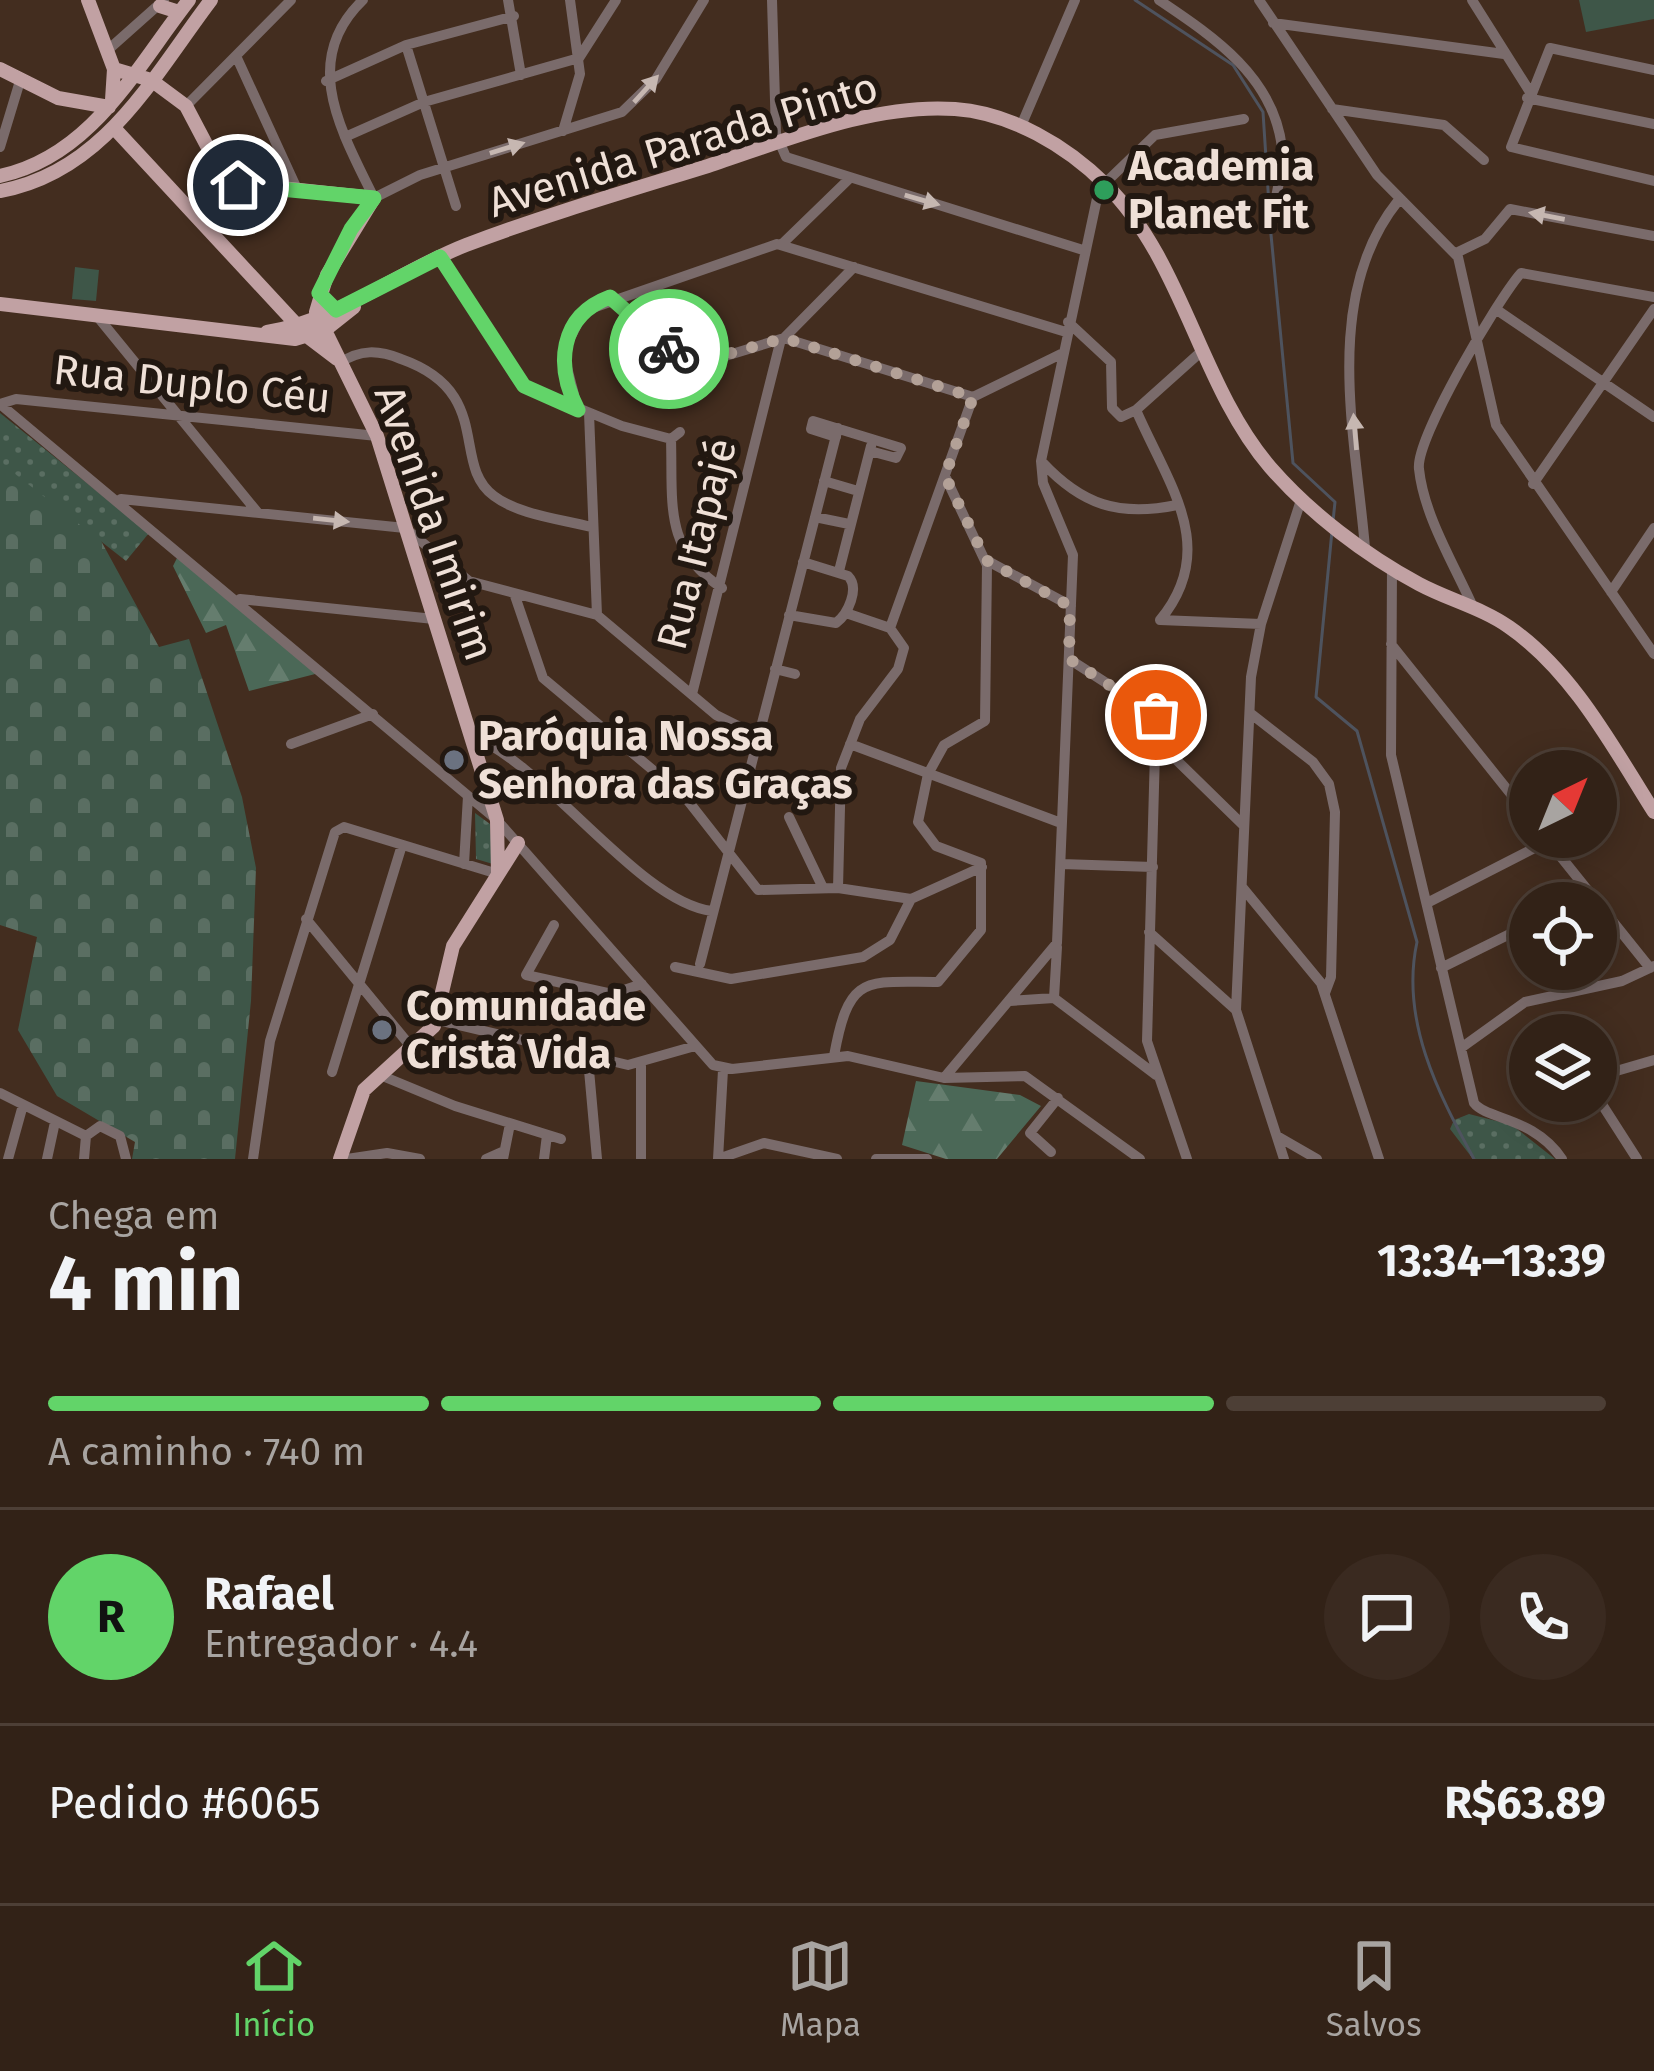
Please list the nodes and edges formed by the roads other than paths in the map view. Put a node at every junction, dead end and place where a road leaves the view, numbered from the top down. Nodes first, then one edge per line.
1 (105, 0) edge
2 (211, 0) edge
3 (291, 0) edge
4 (363, 0) edge
5 (508, 0) edge
6 (570, 0) edge
7 (616, 0) edge
8 (688, 0) edge
9 (772, 0) edge
10 (1075, 0) edge
11 (1159, 0) edge
12 (1258, 0) edge
13 (1472, 0) edge
14 (162, 3) edge
15 (701, 5) edge
16 (184, 6) edge
17 (91, 7) edge
18 (514, 16) junction
19 (1273, 23) junction
20 (406, 45) junction
21 (109, 49) junction
22 (172, 52) junction
23 (1504, 54) junction
24 (237, 58) junction
25 (579, 58) junction
26 (0, 69) edge
27 (114, 69) junction
28 (1654, 70) edge
29 (521, 74) junction
30 (130, 77) junction
31 (151, 80) junction
32 (20, 81) junction
33 (326, 81) junction
34 (1528, 95) junction
35 (424, 102) junction
36 (76, 104) junction
37 (111, 105) junction
38 (186, 106) junction
39 (1332, 109) junction
40 (1244, 118) dead end
41 (1654, 124) edge
42 (92, 126) junction
43 (1021, 126) junction
44 (116, 129) junction
45 (563, 131) junction
46 (345, 137) junction
47 (778, 143) junction
48 (0, 147) edge
49 (1484, 160) dead end
50 (443, 168) junction
51 (0, 176) edge
52 (850, 178) junction
53 (1654, 181) edge
54 (226, 182) junction
55 (1104, 183) junction
56 (298, 190) junction
57 (0, 191) edge
58 (374, 198) junction
59 (1398, 201) junction
60 (455, 206) dead end
61 (1273, 213) dead end
62 (196, 215) junction
63 (1654, 236) edge
64 (781, 245) junction
65 (1083, 250) junction
66 (1456, 254) junction
67 (440, 257) junction
68 (854, 267) junction
69 (319, 293) junction
70 (610, 297) junction
71 (1653, 297) edge
72 (0, 304) edge
73 (279, 304) junction
74 (355, 304) junction
75 (336, 310) junction
76 (1497, 310) junction
77 (94, 313) junction
78 (322, 324) junction
79 (1067, 327) junction
80 (267, 332) junction
81 (303, 332) junction
82 (783, 338) junction
83 (1480, 339) junction
84 (1203, 350) junction
85 (1060, 354) junction
86 (339, 361) junction
87 (1604, 383) junction
88 (973, 397) junction
89 (0, 404) edge
90 (1136, 410) junction
91 (584, 412) junction
92 (176, 415) junction
93 (1654, 417) edge
94 (377, 436) junction
95 (1041, 460) junction
96 (945, 476) junction
97 (824, 482) junction
98 (1533, 484) junction
99 (858, 491) junction
100 (117, 499) junction
101 (1300, 500) junction
102 (1177, 506) junction
103 (258, 513) junction
104 (815, 517) junction
105 (849, 524) junction
106 (591, 527) junction
107 (405, 528) junction
108 (1654, 528) edge
109 (1365, 548) junction
110 (420, 552) junction
111 (986, 560) junction
112 (803, 562) junction
113 (1392, 568) junction
114 (839, 571) junction
115 (722, 588) junction
116 (1611, 592) junction
117 (515, 596) junction
118 (238, 599) junction
119 (1070, 606) junction
120 (1473, 607) junction
121 (846, 613) junction
122 (789, 615) junction
123 (597, 616) junction
124 (434, 619) junction
125 (1261, 625) junction
126 (890, 628) junction
127 (1391, 644) junction
128 (1654, 654) edge
129 (1069, 659) junction
130 (775, 669) junction
131 (795, 674) dead end
132 (692, 694) junction
133 (1250, 713) junction
134 (374, 714) junction
135 (471, 735) junction
136 (756, 735) junction
137 (1156, 742) junction
138 (291, 744) dead end
139 (850, 744) junction
140 (928, 774) junction
141 (1509, 792) edge
142 (468, 796) junction
143 (1654, 812) edge
144 (789, 818) dead end
145 (497, 820) junction
146 (1061, 824) junction
147 (1243, 825) junction
148 (518, 843) junction
149 (402, 845) junction
150 (728, 850) junction
151 (1511, 858) edge
152 (1563, 858) edge
153 (464, 864) junction
154 (1060, 864) junction
155 (982, 867) junction
156 (1153, 867) junction
157 (498, 874) junction
158 (1242, 887) junction
159 (823, 888) junction
160 (838, 888) junction
161 (911, 899) junction
162 (1427, 903) junction
163 (712, 911) junction
164 (306, 919) junction
165 (554, 925) dead end
166 (1149, 932) junction
167 (1509, 934) edge
168 (1057, 944) junction
169 (863, 957) junction
170 (700, 964) dead end
171 (675, 967) dead end
172 (1652, 967) edge
173 (1441, 968) junction
174 (875, 982) junction
175 (642, 983) junction
176 (358, 986) junction
177 (1325, 993) junction
178 (1054, 998) junction
179 (1010, 1001) junction
180 (1236, 1010) junction
181 (437, 1020) junction
182 (695, 1046) junction
183 (412, 1048) junction
184 (1461, 1048) junction
185 (834, 1056) junction
186 (588, 1059) junction
187 (1650, 1061) edge
188 (640, 1066) junction
189 (723, 1070) junction
190 (1617, 1071) edge
191 (332, 1072) dead end
192 (380, 1075) junction
193 (1654, 1075) edge
194 (1159, 1076) junction
195 (944, 1078) junction
196 (1, 1090) edge
197 (1058, 1098) junction
198 (22, 1105) junction
199 (55, 1121) junction
200 (1613, 1122) edge
201 (509, 1124) junction
202 (547, 1135) junction
203 (86, 1136) junction
204 (1277, 1136) junction
205 (561, 1139) dead end
206 (782, 1144) junction
207 (1051, 1152) dead end
208 (504, 1155) edge
209 (8, 1159) edge
210 (47, 1159) edge
211 (84, 1159) edge
212 (126, 1159) edge
213 (254, 1159) edge
214 (344, 1159) edge
215 (420, 1159) edge
216 (486, 1159) edge
217 (544, 1159) edge
218 (597, 1159) edge
219 (640, 1159) edge
220 (718, 1159) edge
221 (783, 1159) edge
222 (837, 1159) edge
223 (876, 1159) edge
224 (928, 1159) edge
225 (1140, 1159) edge
226 (1187, 1159) edge
227 (1284, 1159) edge
228 (1317, 1159) edge
229 (1379, 1159) edge
230 (1562, 1159) edge
231 (1636, 1159) edge

1 - 17 street
2 - 22 main road
3 - 24 street
4 - 33 street
5 - 18 street
6 - 25 street
7 - 25 street
8 - 15 street
9 - 47 street
10 - 43 street
11 - 61 street
12 - 19 street
13 - 23 street
14 - 16 main road
14 - 21 street
45 -> 15 street
16 - 22 main road
16 - 30 main road
17 - 21 main road
18 - 20 street
18 - 29 street
19 - 23 street
19 - 39 street
20 - 33 street
20 - 35 street
21 - 27 main road
22 - 31 main road
23 - 34 street
24 - 38 street
24 - 56 street
25 - 29 street
25 - 45 street
26 - 32 main road
27 - 30 main road
27 - 37 main road
28 - 34 street
29 - 35 street
30 - 31 main road
30 - 37 main road
31 - 38 main road
31 - 44 main road
32 - 36 main road
32 - 48 street
33 - 46 street
34 - 41 street
34 - 53 street
35 - 46 street
35 - 50 street
36 - 37 main road
36 - 42 main road
37 - 42 main road
37 - 44 main road
38 - 54 main road
39 - 49 street
39 - 59 street
40 - 55 street
42 - 51 main road
43 - 47 main road, Avenida Parada Pinto
43 - 55 main road, Avenida Parada Pinto
44 - 57 main road
44 - 62 main road, Avenida Imirim
50 -> 45 street
46 - 58 street
47 - 52 street
47 - 67 main road, Avenida Parada Pinto
50 - 58 street
50 - 60 street
52 - 64 street
52 -> 65 street
54 - 56 main road
54 - 62 street
55 - 65 street
55 - 84 main road, Avenida Parada Pinto
56 - 58 main road
58 - 69 main road
59 - 66 street
109 -> 59 street
62 - 73 main road, Avenida Imirim
63 -> 66 street
64 - 68 street
64 - 70 street
65 - 79 street
66 - 83 street
67 - 74 main road, Avenida Parada Pinto
67 - 91 street
68 - 79 street
68 - 82 street
69 - 73 main road
69 - 75 main road
69 - 78 main road
70 - 82 street
70 - 91 street
71 - 76 street
71 - 87 street
72 - 77 main road, Avenida Parada Pinto
73 - 80 main road
73 - 81 main road, Avenida Imirim
74 - 75 main road, Avenida Parada Pinto
74 - 78 main road, Avenida Parada Pinto
75 - 78 main road, Avenida Parada Pinto
76 - 83 street
76 - 87 street
77 - 80 main road, Avenida Parada Pinto
77 - 92 street
78 - 81 main road, Avenida Parada Pinto
78 - 86 main road, Avenida Imirim
79 - 85 street
79 - 90 street
80 - 81 main road, Avenida Parada Pinto
81 - 86 main road, Avenida Imirim
82 - 88 street
82 - 115 street, Rua Itapajé
83 - 98 street
83 - 120 street
84 - 90 street
84 - 101 main road, Avenida Parada Pinto
85 - 88 street
85 - 95 street
86 - 94 main road, Avenida Imirim
86 - 106 street
87 - 93 street
87 - 98 street
88 - 96 street
89 - 92 street, Rua Duplo Céu
89 - 100 street
90 - 102 street
91 - 106 street
91 - 115 street
92 - 94 street, Rua Duplo Céu
92 - 103 street
94 - 107 main road, Avenida Imirim
95 - 102 street
95 - 119 street
96 - 111 street
96 - 126 street
97 - 99 street
97 - 99 street
97 - 104 street
98 - 116 street
99 - 105 street
100 - 103 street
100 - 118 street
101 - 109 main road, Avenida Parada Pinto
101 - 125 street
102 - 125 street
103 -> 107 street
104 - 105 street
104 - 112 street
105 - 114 street
106 - 123 street
107 - 110 main road, Avenida Imirim
108 - 116 street
109 - 113 main road, Avenida Parada Pinto
110 - 117 street
110 - 124 main road, Avenida Imirim
111 - 119 street
111 - 140 street
112 - 114 street
112 - 122 street
113 - 120 main road, Avenida Parada Pinto
113 - 127 street
114 - 121 street
115 - 132 street, Rua Itapajé
116 - 128 street
117 - 123 street
117 - 150 street
118 - 124 street
118 - 134 street
119 - 129 street
120 - 143 main road, Avenida Parada Pinto
121 - 122 street
121 - 126 street
122 - 130 street
123 - 132 street
124 - 135 main road, Avenida Imirim
125 - 133 street
126 - 139 street
127 - 141 street
127 - 162 street
129 - 137 street
129 - 146 street
130 - 131 street
130 - 136 street
132 - 136 street
133 - 147 street
133 - 177 street
134 - 138 street
134 - 142 street
135 - 145 main road, Avenida Imirim
135 - 163 street
136 - 150 street
137 - 147 street
137 - 156 street
139 - 140 street
139 - 160 street
140 - 146 street
140 - 155 street
142 - 145 street
142 - 153 street
144 - 159 street
145 - 148 street
145 - 157 main road, Avenida Imirim
146 - 154 street
147 - 158 street
148 - 157 main road
148 - 175 street
149 - 153 street
149 - 164 street
149 - 176 street
150 - 159 street
150 - 163 street
151 - 162 street
152 - 172 street
153 - 157 street
154 - 156 street
154 - 168 street
155 - 161 street
155 - 174 street
156 - 166 street
157 - 181 main road
158 - 177 street
158 - 180 street
159 - 160 street
160 - 161 street
161 - 169 street
162 - 173 street
163 - 170 street
164 - 176 street
164 - 213 street
165 - 175 street
166 - 180 street
166 - 194 street
167 - 173 street
168 - 178 street
168 - 179 street
169 - 171 street
169 - 174 street
172 - 184 street
173 - 184 street
174 - 185 street
175 - 182 street
176 - 183 street
176 - 191 street
177 - 229 street
178 - 179 street
178 - 194 street
179 - 195 street
180 - 204 street
181 - 183 main road
181 - 186 street
182 - 188 street
182 - 189 street
183 - 192 main road
184 - 230 street
185 - 189 street
185 - 195 street
186 - 188 street
186 - 218 street
187 - 190 street
187 - 193 street
188 - 219 street
189 - 220 street
192 - 201 street
192 - 214 main road
194 - 226 street
195 - 197 street
196 - 198 street
197 - 207 street
197 - 225 street
198 - 199 street
198 - 209 street
199 - 203 street
199 - 210 street
200 - 231 street
201 - 202 street
201 - 208 street
202 - 205 street
202 - 217 street
203 - 211 street
203 - 212 street
204 - 227 street
204 - 228 street
206 - 220 street
206 - 221 street
206 - 222 street
208 - 216 street
214 - 215 street
223 - 224 street

